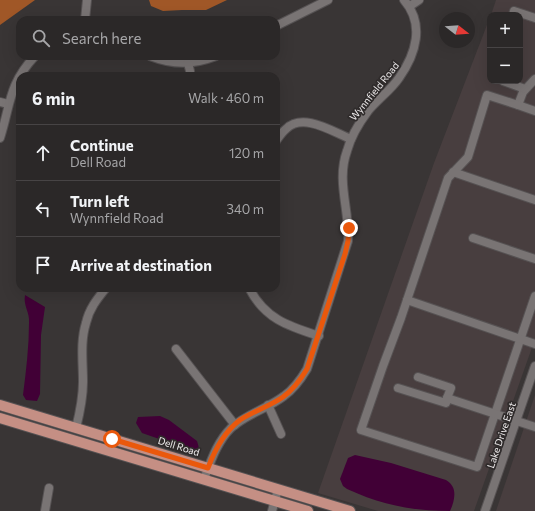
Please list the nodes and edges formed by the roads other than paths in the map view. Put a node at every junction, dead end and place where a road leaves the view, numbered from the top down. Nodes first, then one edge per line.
1 (87, 0) edge
2 (328, 0) edge
3 (420, 0) edge
4 (407, 3) edge
5 (523, 14) edge
6 (85, 16) edge
7 (535, 18) edge
8 (280, 24) edge
9 (32, 60) edge
10 (160, 60) edge
11 (203, 60) edge
12 (188, 63) junction
13 (22, 72) edge
14 (189, 72) edge
15 (535, 79) edge
16 (16, 81) edge
17 (511, 84) edge
18 (525, 89) junction
19 (4, 103) edge
20 (518, 105) junction
21 (535, 111) edge
22 (280, 136) edge
23 (0, 138) edge
24 (351, 139) junction
25 (453, 172) junction
26 (535, 200) edge
27 (473, 238) dead end
28 (535, 259) edge
29 (103, 292) edge
30 (252, 292) edge
31 (535, 296) edge
32 (407, 300) junction
33 (319, 336) junction
34 (520, 339) junction
35 (535, 344) edge
36 (176, 349) dead end
37 (535, 366) edge
38 (418, 377) dead end
39 (398, 388) dead end
40 (448, 398) junction
41 (0, 405) edge
42 (268, 405) junction
43 (494, 414) junction
44 (0, 418) edge
45 (516, 421) junction
46 (235, 425) junction
47 (535, 427) edge
48 (76, 428) junction
49 (281, 434) dead end
50 (208, 468) junction
51 (204, 479) junction
52 (49, 488) dead end
53 (278, 490) junction
54 (275, 501) junction
55 (45, 511) edge
56 (272, 511) edge
57 (308, 511) edge
58 (350, 511) edge
59 (485, 511) edge

1 - 6 street
2 - 8 street
3 - 4 street
4 - 24 street, Wynnfield Road
5 - 7 street
9 - 13 street
10 - 12 street
11 - 12 street
12 - 14 street
15 - 18 street
16 - 19 street
17 - 18 street
18 - 20 street
19 - 23 street
20 - 21 street
20 - 25 street
22 - 24 street
24 - 33 street, Wynnfield Road
25 - 26 street
25 - 32 street
27 - 28 street
29 - 48 street
30 - 33 street
31 - 34 street
32 - 34 street
32 - 43 street
33 - 42 street, Wynnfield Road
34 - 35 street
34 - 43 street
36 - 46 street
37 - 45 street, Lake Drive East
38 - 40 street
39 - 40 street
40 - 43 street
41 - 48 main road, Dell Road
42 - 46 street, Wynnfield Road
42 - 49 street
43 - 45 street
44 - 51 main road
45 - 47 street
45 - 59 street, Lake Drive East
46 - 50 street, Wynnfield Road
48 - 50 main road, Dell Road
50 - 51 street, Wynnfield Road
50 - 53 main road, Dell Road
51 - 54 main road
52 - 55 street
53 - 54 street
53 - 58 main road, Dell Road
54 - 56 street
54 - 57 main road

